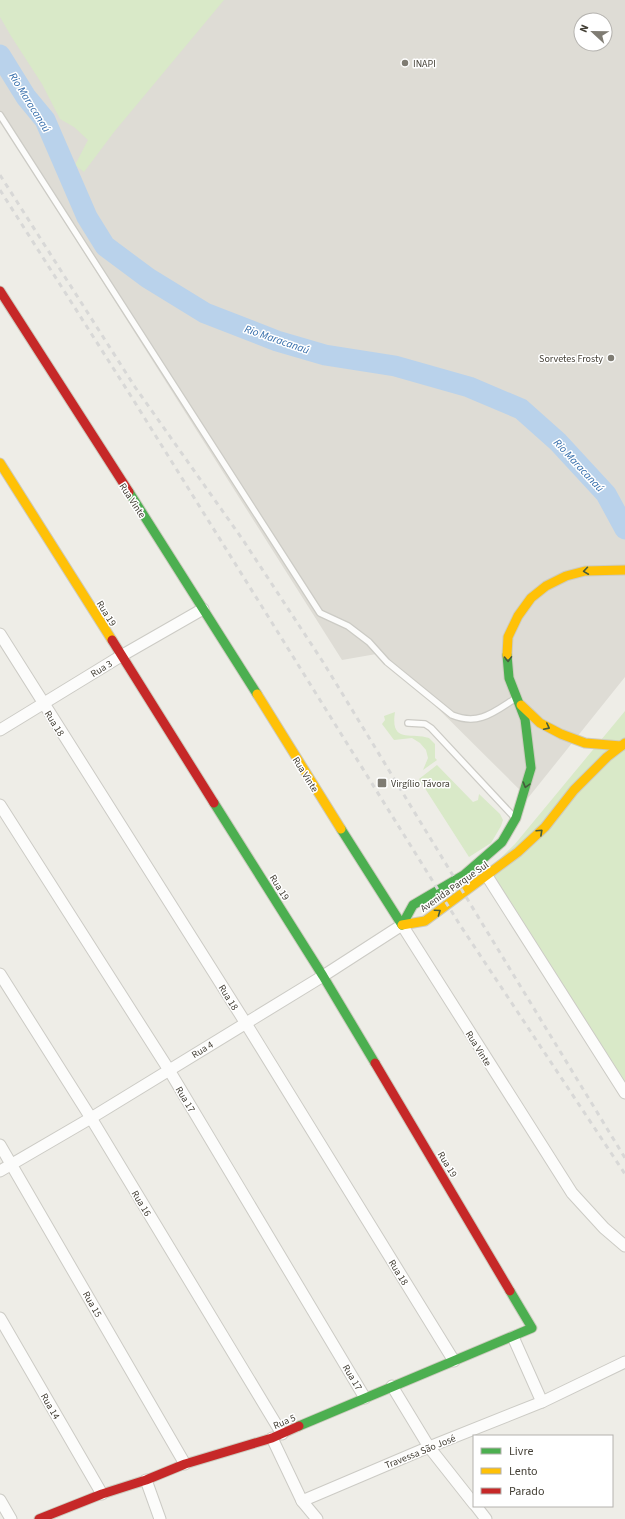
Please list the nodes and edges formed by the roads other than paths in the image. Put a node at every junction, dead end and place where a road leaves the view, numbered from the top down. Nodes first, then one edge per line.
1 (0, 115) edge
2 (0, 291) edge
3 (0, 463) edge
4 (625, 570) edge
5 (203, 609) junction
6 (0, 634) edge
7 (120, 656) junction
8 (517, 700) junction
9 (43, 704) junction
10 (408, 723) dead end
11 (0, 730) edge
12 (623, 745) edge
13 (0, 805) edge
14 (516, 818) junction
15 (487, 876) junction
16 (402, 925) junction
17 (0, 974) edge
18 (323, 976) junction
19 (245, 1022) junction
20 (169, 1070) junction
21 (625, 1093) edge
22 (91, 1118) junction
23 (0, 1145) edge
24 (12, 1164) junction
25 (0, 1171) edge
26 (625, 1246) edge
27 (0, 1318) edge
28 (532, 1328) joint
29 (513, 1337) junction
30 (454, 1361) junction
31 (625, 1362) edge
32 (392, 1386) junction
33 (365, 1398) junction
34 (542, 1402) junction
35 (277, 1436) junction
36 (429, 1447) junction
37 (185, 1464) junction
38 (146, 1480) junction
39 (102, 1494) junction
40 (0, 1500) edge
41 (302, 1501) junction
42 (473, 1502) edge
43 (477, 1507) edge
44 (11, 1519) edge
45 (39, 1519) edge
46 (160, 1519) edge
47 (317, 1519) edge
48 (486, 1519) edge

1 - 8 lane
2 - 5 street, Rua Vinte
3 - 7 street, Rua 19
4 -> 8 street, Avenida Parque Sul
5 - 7 street, Rua 3
5 - 16 street, Rua Vinte
6 - 9 street, Rua 18
7 - 9 street, Rua 3
7 - 18 street, Rua 19
8 -> 12 street
8 -> 14 street, Avenida Parque Sul
9 - 11 street, Rua 3
9 - 19 street, Rua 18
10 - 14 lane
15 -> 12 street, Avenida Parque Sul
13 - 20 street, Rua 17
14 - 16 street, Avenida Parque Sul
16 -> 15 street, Avenida Parque Sul
15 - 21 street
16 - 18 street, Rua 4
16 - 26 street, Rua Vinte
17 - 22 street, Rua 16
18 - 19 street, Rua 4
18 - 28 street, Rua 19
19 - 20 street, Rua 4
19 - 30 street, Rua 18
20 - 22 street, Rua 4
20 - 33 street, Rua 17
22 - 24 street, Rua 4
22 - 35 street, Rua 16
23 - 24 street, Rua 15
24 - 25 street, Rua 4
24 - 37 street, Rua 15
27 - 39 street, Rua 14
28 - 29 street, Rua 5
29 - 30 street, Rua 5
29 - 34 street
30 - 32 street, Rua 5
31 - 34 street, Travessa São José
32 - 33 street, Rua 5
32 - 36 street
33 - 35 street, Rua 5
34 - 36 street, Travessa São José
35 - 37 street, Rua 5
35 - 41 street, Rua 16
36 - 41 street, Travessa São José
36 - 42 street
37 - 38 street, Rua 5
38 - 39 street, Rua 5
38 - 46 street
39 - 45 street, Rua 5
40 - 44 street
41 - 47 street, Rua 16
43 - 48 street

